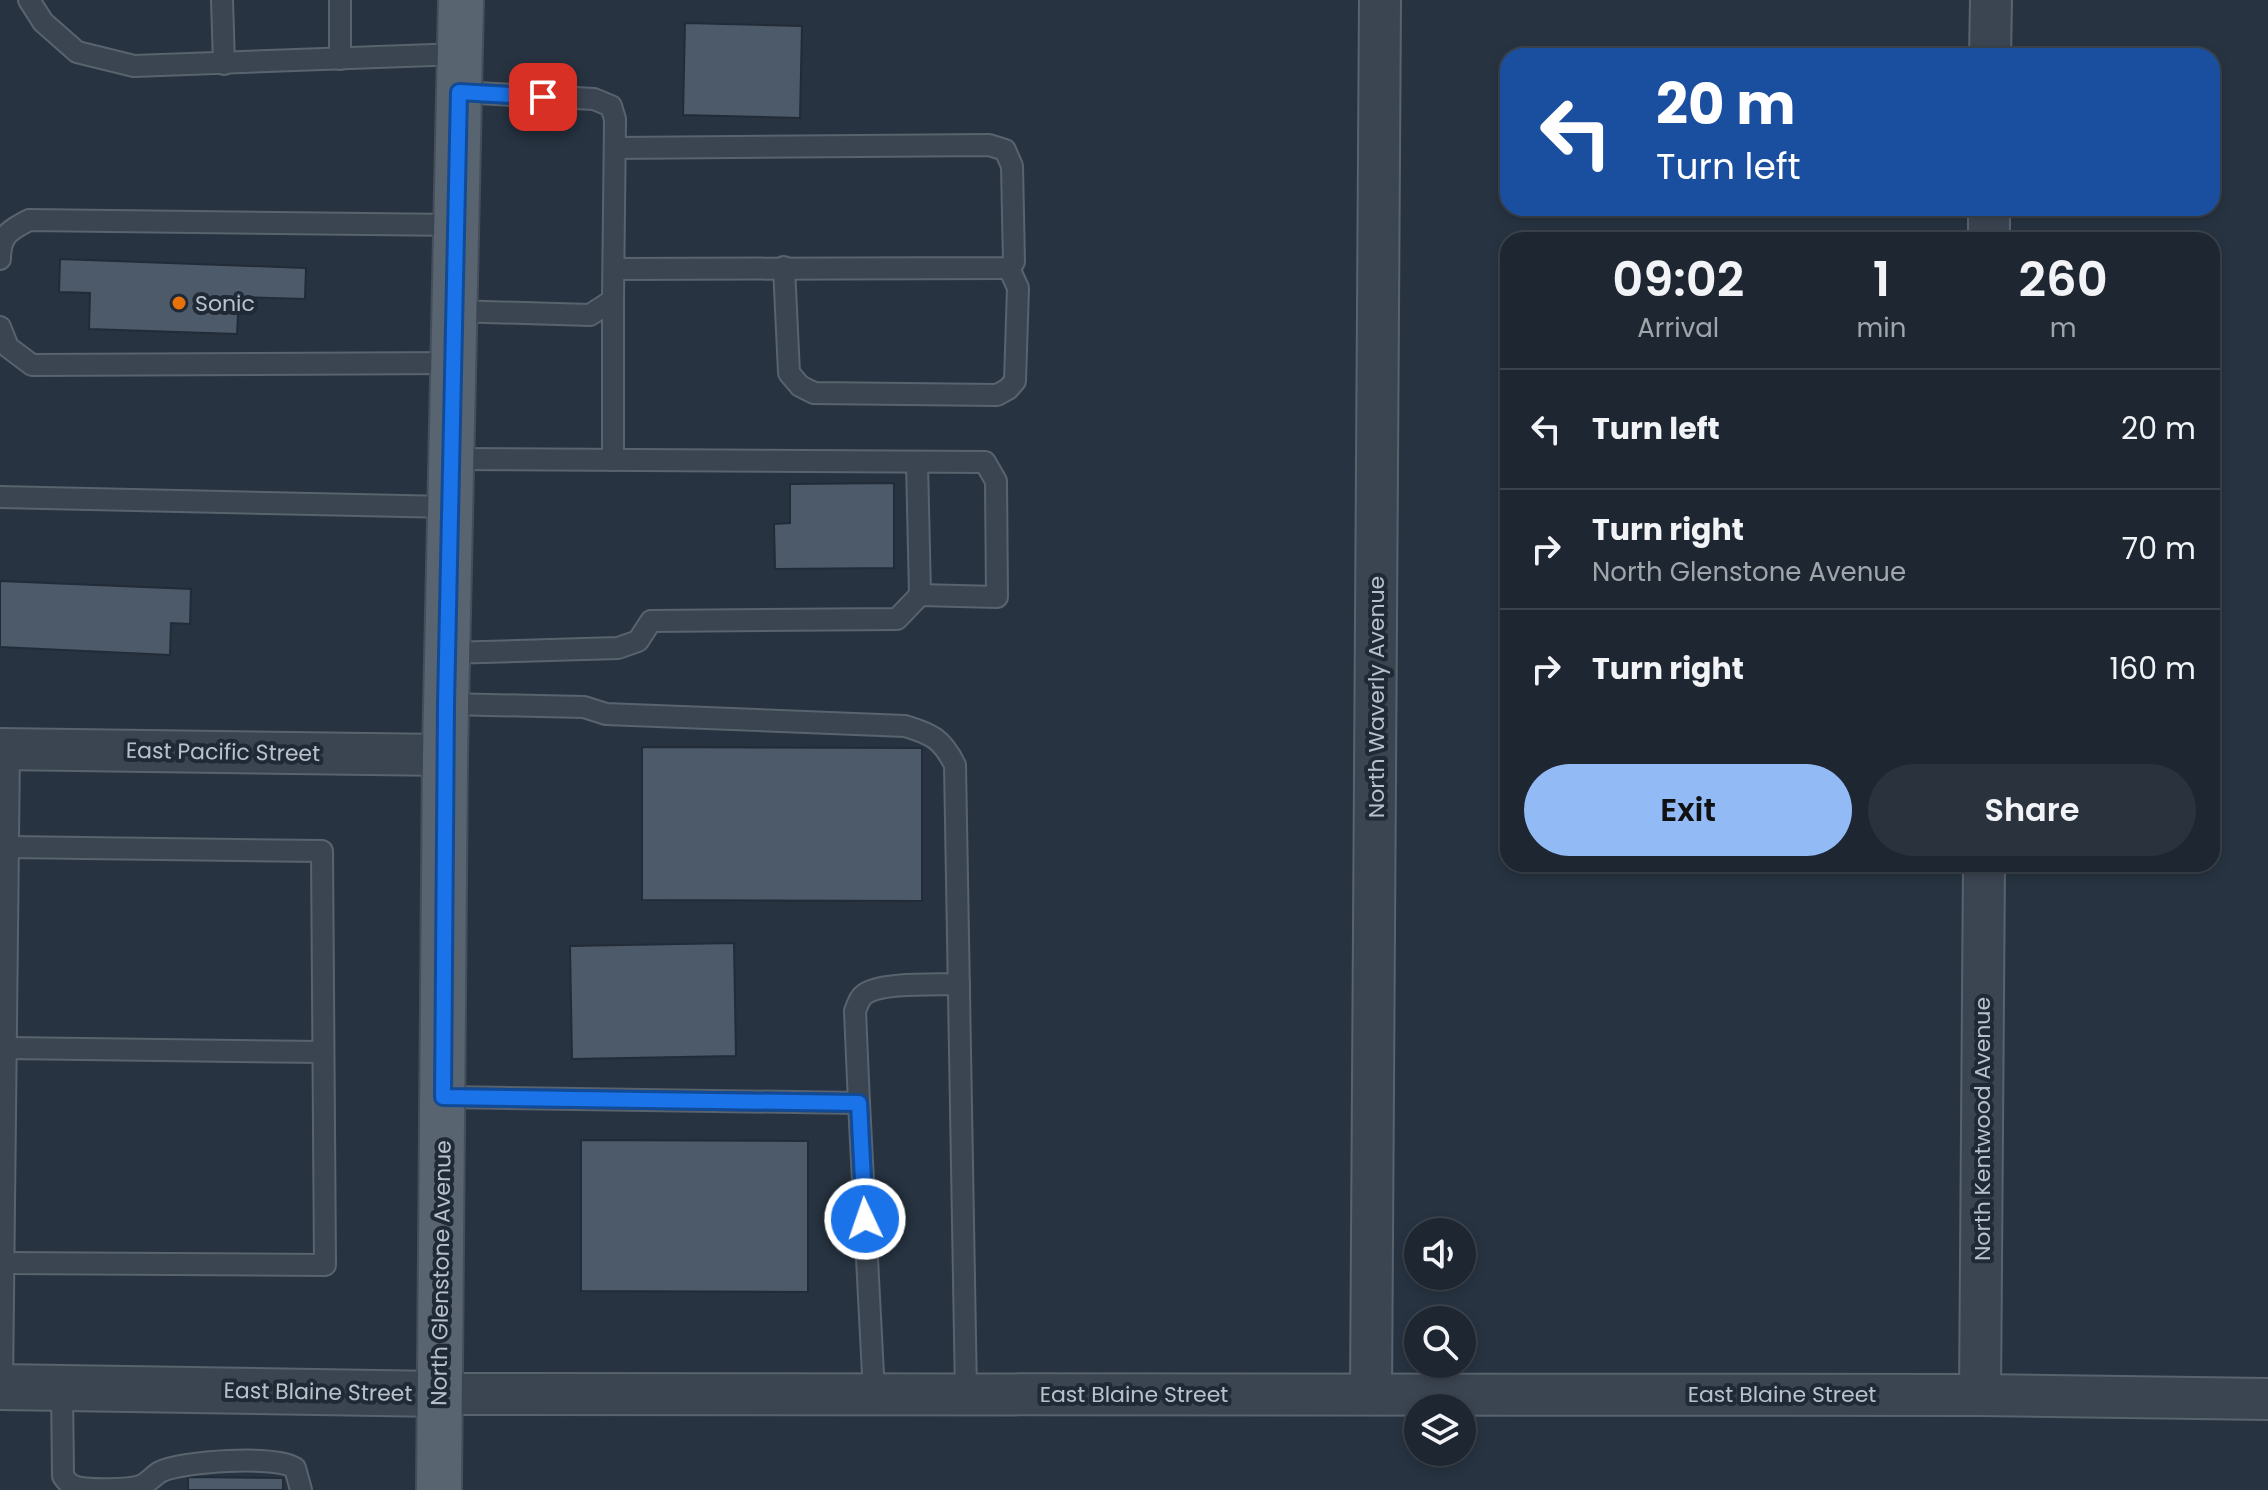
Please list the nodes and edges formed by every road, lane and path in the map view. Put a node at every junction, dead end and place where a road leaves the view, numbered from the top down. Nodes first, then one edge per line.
1 (29, 0) edge
2 (222, 0) edge
3 (340, 0) edge
4 (461, 0) edge
5 (1380, 0) edge
6 (1991, 0) edge
7 (1990, 48) edge
8 (340, 59) junction
9 (224, 64) junction
10 (459, 73) junction
11 (615, 148) junction
12 (456, 225) junction
13 (0, 259) edge
14 (784, 267) junction
15 (1009, 268) junction
16 (614, 269) junction
17 (613, 300) junction
18 (454, 311) junction
19 (0, 327) edge
20 (453, 363) junction
21 (451, 459) junction
22 (613, 460) junction
23 (917, 462) junction
24 (0, 497) edge
25 (450, 507) junction
26 (920, 595) junction
27 (448, 653) junction
28 (446, 704) junction
29 (5, 749) edge
30 (445, 755) junction
31 (8, 847) junction
32 (1984, 872) edge
33 (959, 984) junction
34 (6, 1048) junction
35 (323, 1052) junction
36 (443, 1097) junction
37 (859, 1103) junction
38 (4, 1263) junction
39 (1, 1387) edge
40 (62, 1388) junction
41 (440, 1394) junction
42 (874, 1394) junction
43 (966, 1394) junction
44 (1371, 1394) junction
45 (1980, 1395) junction
46 (2268, 1399) edge
47 (301, 1490) edge
48 (439, 1490) edge

1 - 9 lane
2 - 9 lane
3 - 8 lane
4 - 10 main road, North Glenstone Avenue
5 - 44 street, North Waverly Avenue
6 - 7 street
8 - 9 lane
8 - 10 lane
10 - 11 lane
10 - 12 main road, North Glenstone Avenue
11 - 15 lane
11 - 16 lane
12 - 13 lane
12 - 18 main road, North Glenstone Avenue
14 - 15 lane
14 - 15 lane
14 - 16 lane
16 - 17 lane
17 - 18 lane
17 - 22 lane
18 - 20 main road, North Glenstone Avenue
19 - 20 lane
20 - 21 main road, North Glenstone Avenue
21 - 22 lane
21 - 25 main road, North Glenstone Avenue
22 - 23 lane
23 - 26 lane
23 - 26 lane
24 - 25 lane
25 - 27 main road, North Glenstone Avenue
26 - 27 lane
27 - 28 main road, North Glenstone Avenue
28 - 30 main road, North Glenstone Avenue
28 - 33 lane
29 - 30 street, East Pacific Street
29 - 31 lane
30 - 36 main road, North Glenstone Avenue
31 - 34 lane
31 - 35 lane
32 - 45 street, North Kentwood Avenue
33 - 37 lane
33 - 43 lane
34 - 35 lane
34 - 38 lane
35 - 38 lane
36 - 37 lane
36 - 41 main road, North Glenstone Avenue
37 - 42 lane
38 - 39 lane
39 - 40 street, East Blaine Street
40 - 41 street, East Blaine Street
40 - 47 lane
41 - 42 street, East Blaine Street
41 - 48 main road, North Glenstone Avenue
42 - 43 street, East Blaine Street
43 - 44 street, East Blaine Street
44 - 45 street, East Blaine Street
45 - 46 street, East Blaine Street

